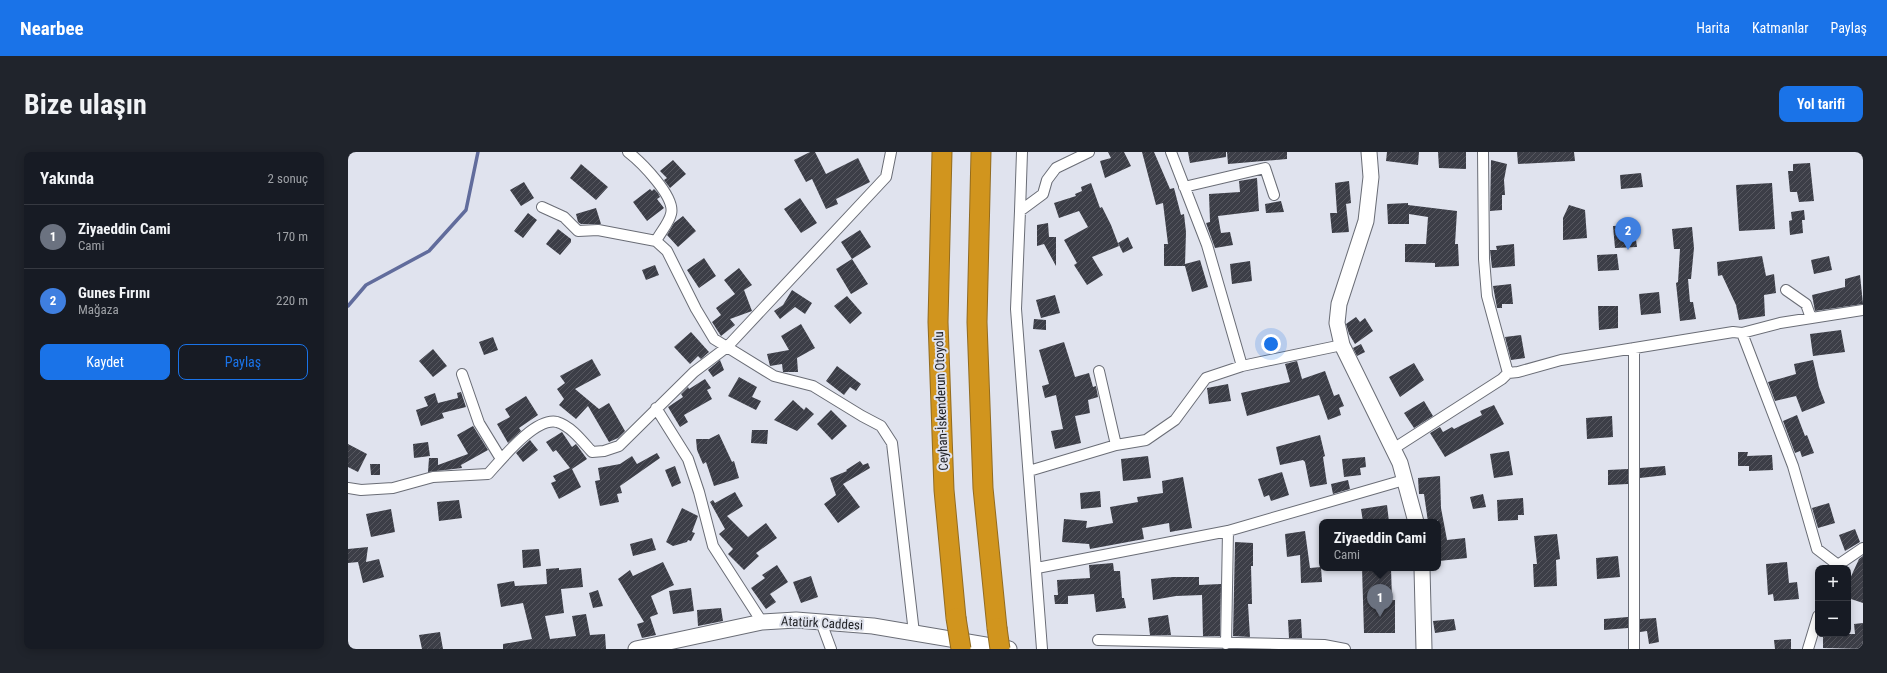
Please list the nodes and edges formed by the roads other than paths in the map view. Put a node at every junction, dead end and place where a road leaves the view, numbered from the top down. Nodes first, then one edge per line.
1 (628, 152) edge
2 (891, 152) edge
3 (942, 152) edge
4 (981, 152) edge
5 (1022, 152) edge
6 (1089, 152) edge
7 (1171, 152) edge
8 (1369, 152) edge
9 (1483, 152) edge
10 (1184, 187) junction
11 (1274, 196) dead end
12 (542, 207) dead end
13 (1020, 211) junction
14 (656, 241) junction
15 (1786, 290) dead end
16 (1863, 310) edge
17 (1811, 318) junction
18 (1742, 333) junction
19 (1342, 345) junction
20 (728, 348) junction
21 (1634, 348) junction
22 (1242, 366) junction
23 (1099, 371) dead end
24 (1508, 373) junction
25 (462, 374) dead end
26 (656, 408) junction
27 (1116, 445) junction
28 (1393, 449) junction
29 (501, 459) junction
30 (1029, 471) junction
31 (1404, 480) junction
32 (348, 488) edge
33 (1415, 519) edge
34 (1228, 531) junction
35 (1863, 548) edge
36 (1836, 565) edge
37 (1838, 565) edge
38 (1037, 568) junction
39 (1422, 571) edge
40 (762, 622) junction
41 (820, 622) junction
42 (1815, 626) edge
43 (914, 633) junction
44 (1098, 640) dead end
45 (1226, 644) junction
46 (636, 649) edge
47 (831, 649) edge
48 (961, 649) edge
49 (1000, 649) edge
50 (1009, 649) edge
51 (1042, 649) edge
52 (1345, 649) edge
53 (1424, 649) edge
54 (1634, 649) edge
55 (1808, 649) edge

1 - 14 street
2 - 20 street
3 - 48 highway, Ceyhan-İskenderun Otoyolu, bridge
4 - 49 highway, bridge
5 - 13 street
6 - 13 street
7 - 10 street
8 - 19 street
9 - 24 street
10 - 11 street
10 - 22 street
12 - 14 street
13 - 30 street
14 - 20 street
15 - 17 street
16 - 17 street
17 - 18 street
18 - 21 street
18 - 36 street
19 - 22 street
19 - 28 street
20 - 26 street
20 - 43 street
21 - 24 street
21 - 54 street
22 - 27 street
23 - 27 street
24 - 28 street
25 - 29 street
26 - 29 street
26 - 40 street
27 - 30 street
28 - 31 street
29 - 32 street
30 - 38 street
31 - 33 street
31 - 34 street
34 - 38 street
34 - 45 street
35 - 37 street
38 - 51 street
39 - 53 street
40 - 41 street, Atatürk Caddesi
40 - 46 street, Atatürk Caddesi
41 - 43 street, Atatürk Caddesi
41 - 47 street
42 - 55 street
43 - 50 street, Atatürk Caddesi
44 - 45 street
45 - 52 street

